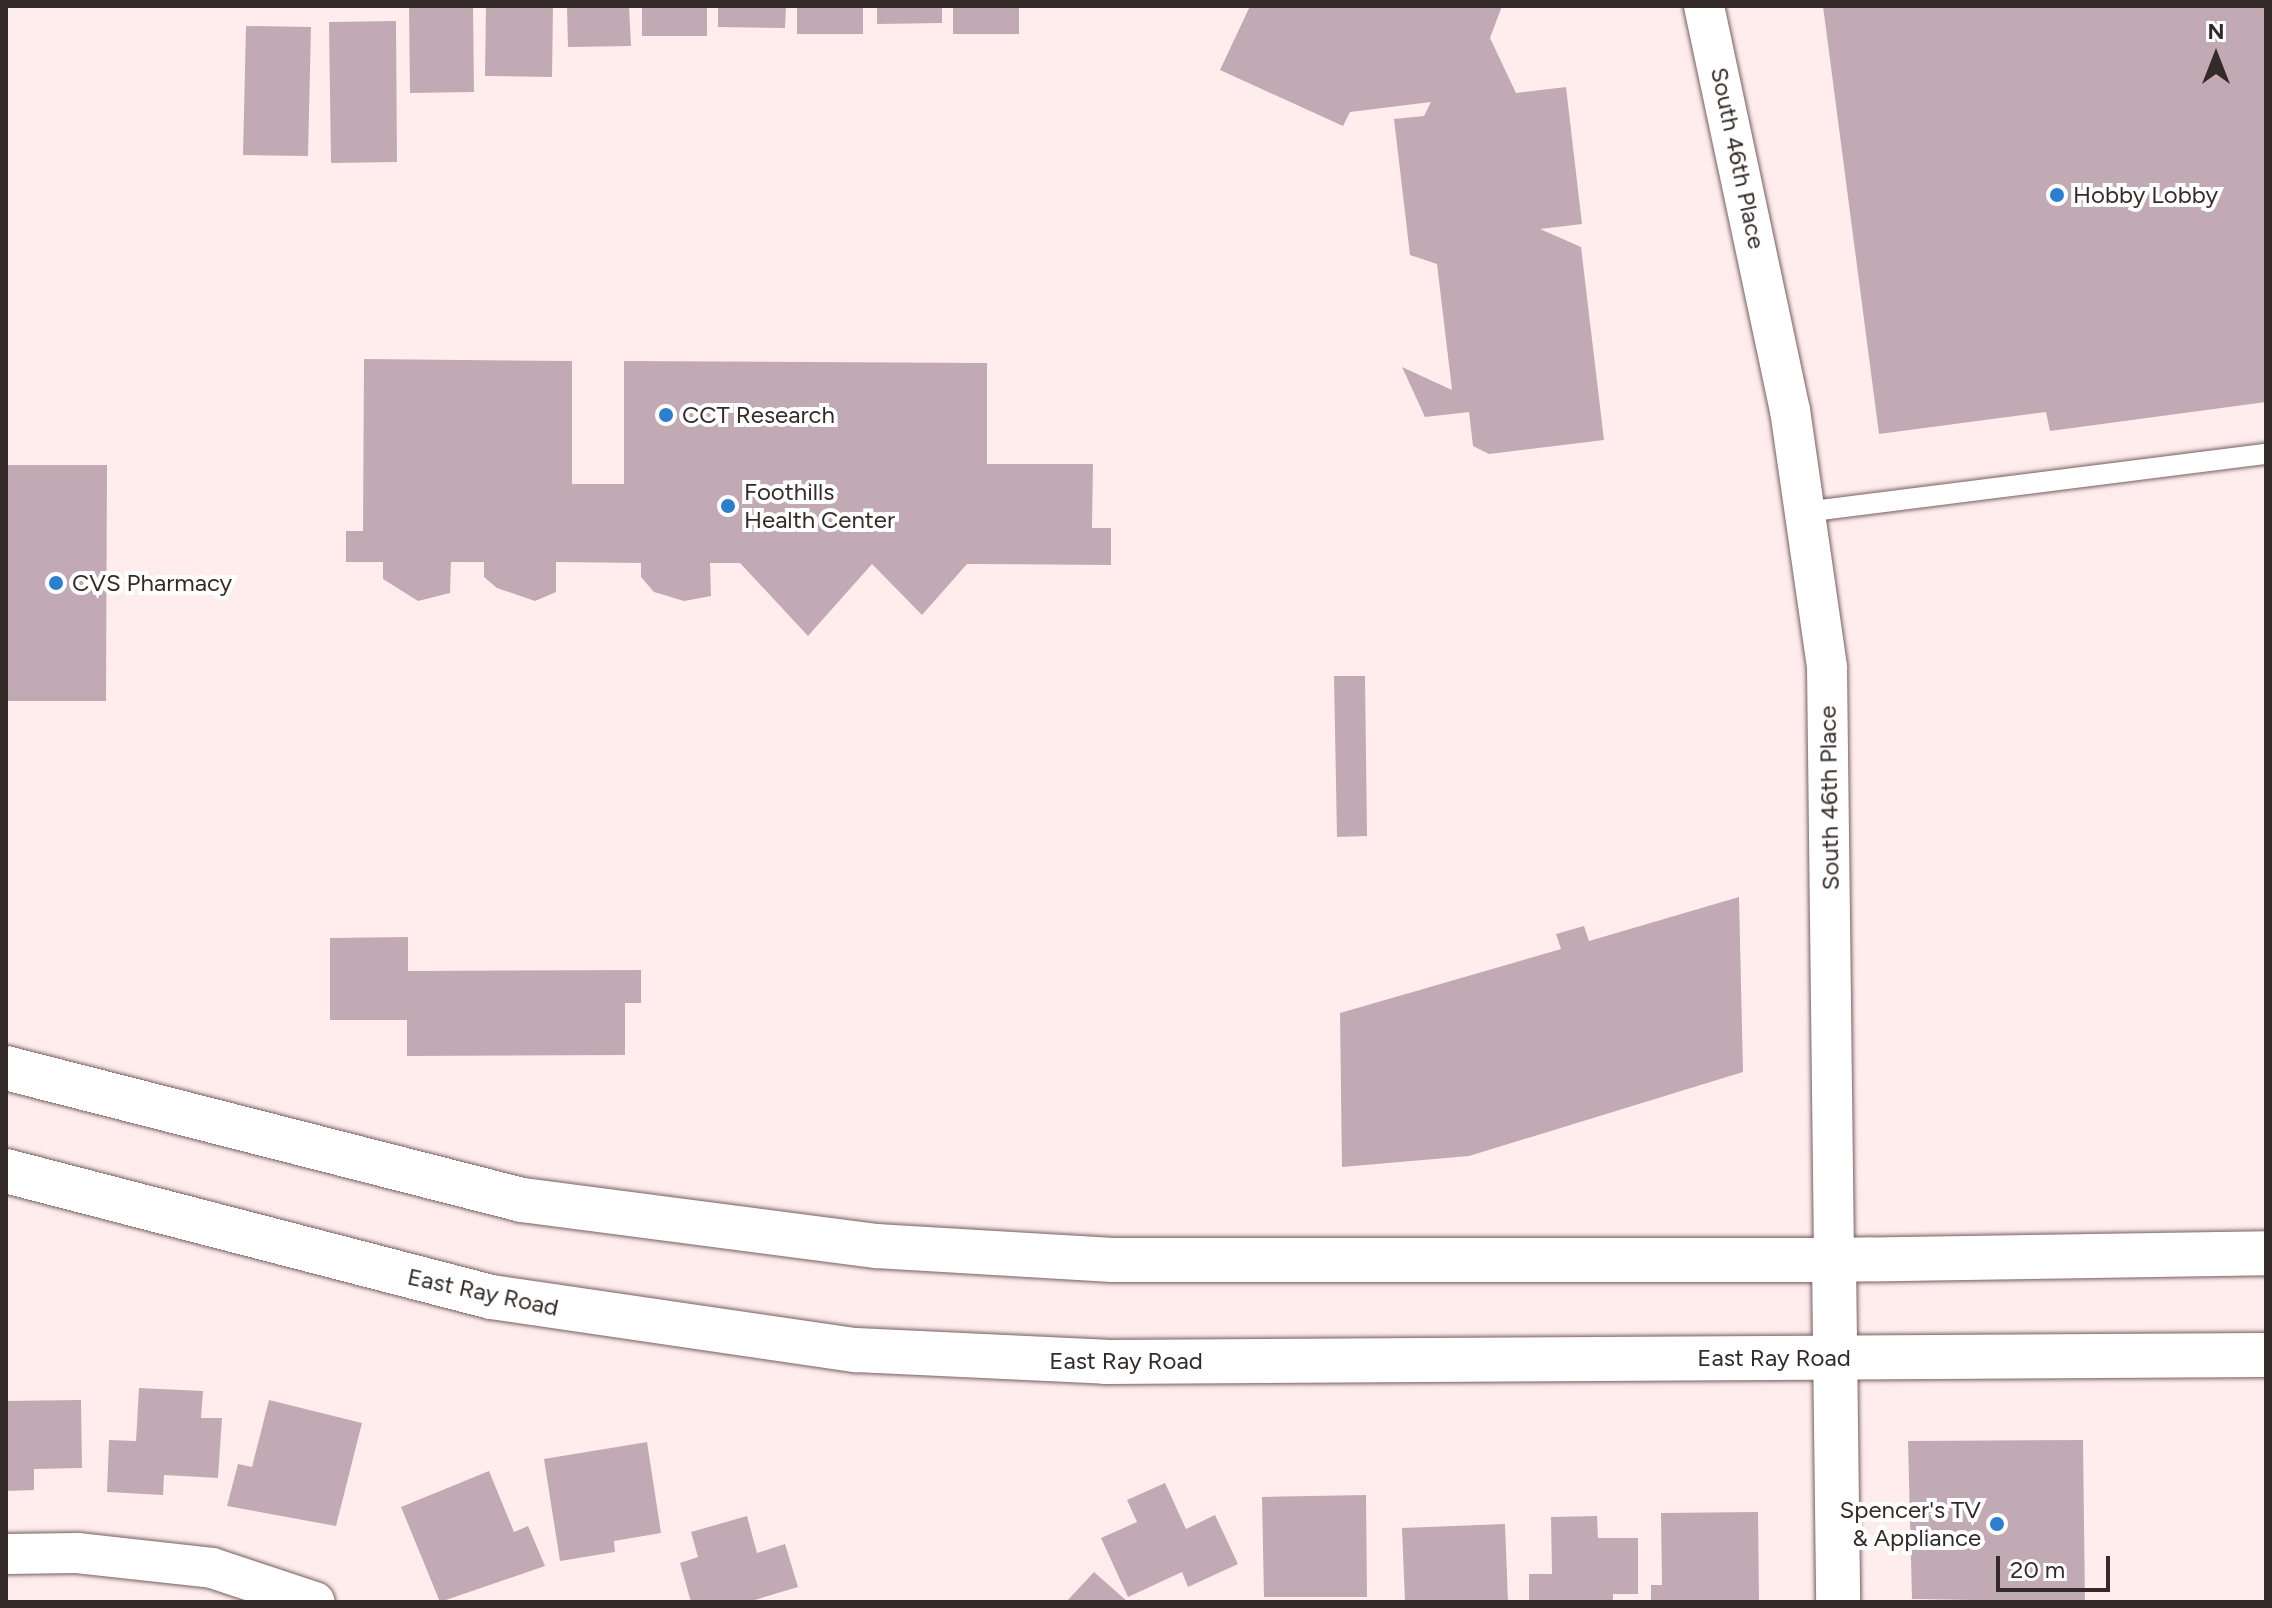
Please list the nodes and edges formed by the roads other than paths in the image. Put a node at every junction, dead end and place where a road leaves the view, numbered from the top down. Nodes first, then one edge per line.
1 (1704, 6) edge
2 (2266, 454) edge
3 (1805, 512) junction
4 (6, 1068) edge
5 (6, 1171) edge
6 (2266, 1253) edge
7 (1834, 1260) junction
8 (2266, 1355) edge
9 (1836, 1359) junction
10 (6, 1554) edge
11 (315, 1602) edge
12 (1838, 1602) edge

1 - 3 street, South 46th Place
2 - 3 lane
3 - 7 street, South 46th Place
4 - 7 main road
5 - 9 main road, East Ray Road
6 - 7 main road
7 - 9 main road, South 46th Place
8 - 9 main road, East Ray Road
9 - 12 main road, South 46th Place
10 - 11 street

